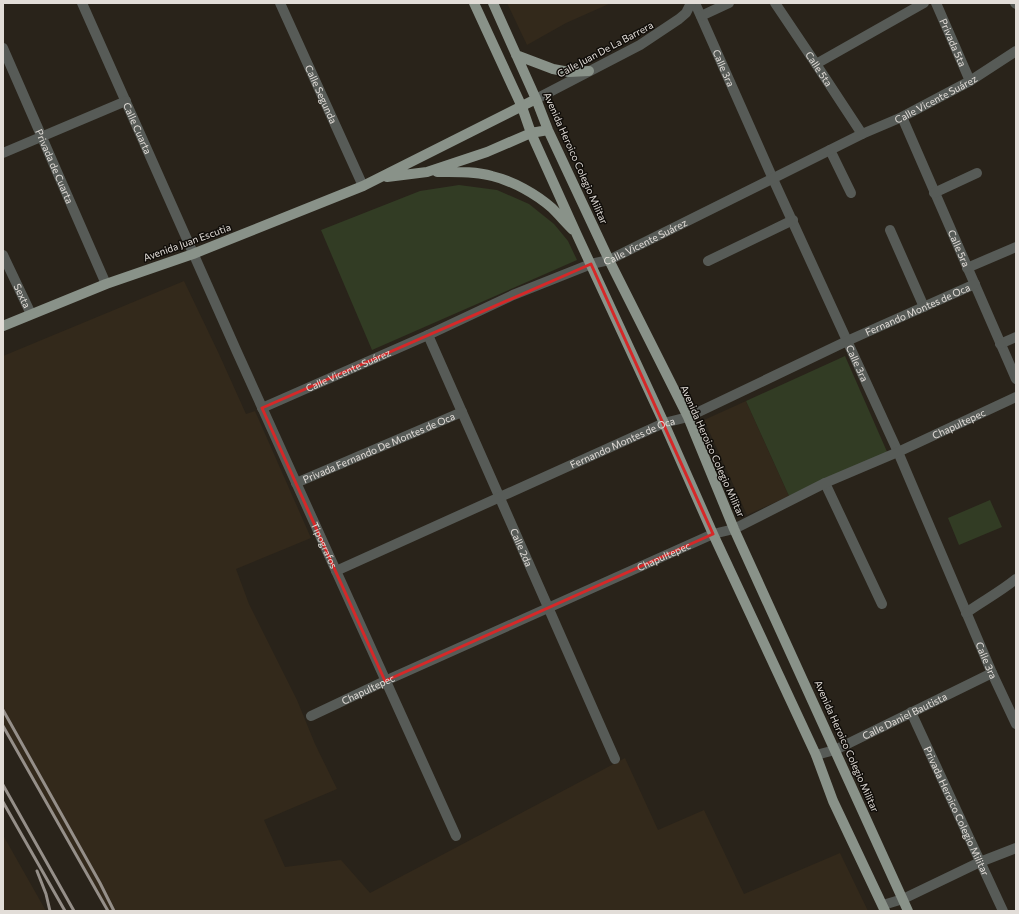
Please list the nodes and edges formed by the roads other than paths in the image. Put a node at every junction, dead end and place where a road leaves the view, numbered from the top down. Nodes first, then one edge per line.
1 (82, 3) edge
2 (280, 3) edge
3 (474, 3) edge
4 (493, 3) edge
5 (691, 3) edge
6 (695, 3) edge
7 (728, 3) edge
8 (775, 3) edge
9 (924, 3) edge
10 (936, 3) edge
11 (701, 16) junction
12 (3, 48) edge
13 (1016, 51) edge
14 (516, 55) junction
15 (816, 64) junction
16 (589, 71) junction
17 (970, 81) junction
18 (536, 99) junction
19 (126, 101) junction
20 (522, 107) junction
21 (902, 117) junction
22 (548, 130) junction
23 (531, 133) junction
24 (862, 134) junction
25 (42, 136) junction
26 (830, 150) junction
27 (3, 153) edge
28 (427, 172) junction
29 (977, 173) dead end
30 (380, 178) junction
31 (773, 179) junction
32 (364, 186) junction
33 (851, 193) dead end
34 (934, 193) junction
35 (793, 220) junction
36 (890, 230) dead end
37 (577, 235) junction
38 (1016, 247) edge
39 (193, 254) junction
40 (3, 255) edge
41 (609, 260) junction
42 (708, 261) dead end
43 (591, 264) junction
44 (968, 268) junction
45 (106, 284) junction
46 (975, 284) junction
47 (924, 307) junction
48 (31, 314) junction
49 (3, 326) edge
50 (428, 335) junction
51 (1016, 337) edge
52 (847, 341) junction
53 (1000, 344) junction
54 (1016, 379) edge
55 (1016, 397) edge
56 (262, 408) junction
57 (462, 412) junction
58 (688, 417) junction
59 (664, 423) junction
60 (898, 452) junction
61 (296, 483) junction
62 (825, 483) junction
63 (500, 497) junction
64 (734, 529) junction
65 (713, 534) junction
66 (336, 571) junction
67 (1016, 579) edge
68 (882, 604) dead end
69 (549, 607) junction
70 (966, 613) junction
71 (992, 673) junction
72 (385, 680) junction
73 (911, 712) junction
74 (311, 716) dead end
75 (1016, 724) edge
76 (835, 750) junction
77 (816, 755) junction
78 (615, 759) dead end
79 (456, 836) dead end
80 (1016, 848) edge
81 (980, 862) junction
82 (903, 899) junction
83 (884, 908) edge
84 (908, 911) edge
85 (1003, 911) edge

1 - 19 street, Calle Cuarta
2 - 32 street, Calle Segunda
3 - 20 main road
4 - 14 main road, Avenida Heroico Colegio Militar
5 - 16 street, Calle Juan De La Barrera
6 - 11 street, Calle 3ra
7 - 11 street
8 - 15 street, Calle 5ta
9 - 15 street
10 - 17 street, Privada 5ta
11 - 31 street, Calle 3ra
12 - 25 street, Privada de Cuarta
13 - 17 street, Calle Vicente Suárez
14 - 16 main road
14 - 18 main road, Avenida Heroico Colegio Militar
15 - 24 street, Calle 5ta
16 - 18 street, Calle Juan De La Barrera
17 - 21 street, Calle Vicente Suárez
18 - 20 main road, Calle Juan De La Barrera
18 - 22 main road, Avenida Heroico Colegio Militar
19 - 25 street
19 - 39 street, Calle Cuarta
20 - 23 main road
20 - 30 main road, Avenida Juan Escutia
21 - 24 street, Calle Vicente Suárez
21 - 34 street, Calle 5ra
22 - 23 main road, Avenida Juan Escutia
22 - 41 main road, Avenida Heroico Colegio Militar
23 - 28 main road, Avenida Juan Escutia
23 - 37 main road
24 - 26 street, Calle Vicente Suárez
25 - 27 street
25 - 45 street, Privada de Cuarta
26 - 31 street, Calle Vicente Suárez
26 - 33 street
28 - 30 main road, Avenida Juan Escutia
28 - 37 main road
29 - 34 street
30 - 32 main road, Avenida Juan Escutia
31 - 35 street, Calle 3ra
31 - 41 street, Calle Vicente Suárez
32 - 39 main road, Avenida Juan Escutia
34 - 44 street, Calle 5ra
35 - 42 street
35 - 52 street, Calle 3ra
36 - 47 street
37 - 43 main road
38 - 44 street
39 - 45 main road, Avenida Juan Escutia
39 - 56 street, Tipografos
40 - 48 street, Sexta
41 - 43 street, Calle Vicente Suárez
41 - 58 main road, Avenida Heroico Colegio Militar
43 - 50 street, Calle Vicente Suárez
43 - 59 main road
44 - 46 street, Calle 5ra
45 - 48 main road, Avenida Juan Escutia
46 - 47 street, Fernando Montes de Oca
46 - 53 street, Calle 5ra
47 - 52 street, Fernando Montes de Oca
48 - 49 main road, Avenida Juan Escutia
50 - 56 street, Calle Vicente Suárez
50 - 57 street, Calle 2da
51 - 53 street
52 - 58 street, Fernando Montes de Oca
52 - 60 street, Calle 3ra
53 - 54 street, Calle 5ra
55 - 60 street, Chapultepec
56 - 61 street, Tipografos
57 - 61 street, Privada Fernando De Montes de Oca
57 - 63 street, Calle 2da
58 - 59 street, Fernando Montes de Oca
58 - 64 main road, Avenida Heroico Colegio Militar
59 - 63 street, Fernando Montes de Oca
59 - 65 main road
60 - 62 street, Chapultepec
60 - 70 street, Calle 3ra
61 - 66 street, Tipografos
62 - 64 street, Chapultepec
62 - 68 street
63 - 66 street, Fernando Montes de Oca
63 - 69 street, Calle 2da
64 - 65 street, Chapultepec
64 - 76 main road, Avenida Heroico Colegio Militar
65 - 69 street, Chapultepec
65 - 77 main road
66 - 72 street, Tipografos
67 - 70 street
69 - 72 street, Chapultepec
69 - 78 street, Calle 2da
70 - 71 street, Calle 3ra
71 - 73 street, Calle Daniel Bautista
71 - 75 street, Calle 3ra
72 - 74 street, Chapultepec
72 - 79 street, Tipografos
73 - 76 street, Calle Daniel Bautista
73 - 81 street, Privada Heroico Colegio Militar
76 - 77 street, Calle Daniel Bautista
76 - 82 main road, Avenida Heroico Colegio Militar
77 - 83 main road
80 - 81 street
81 - 82 street
81 - 85 street, Privada Heroico Colegio Militar
82 - 83 street
82 - 84 main road, Avenida Heroico Colegio Militar

